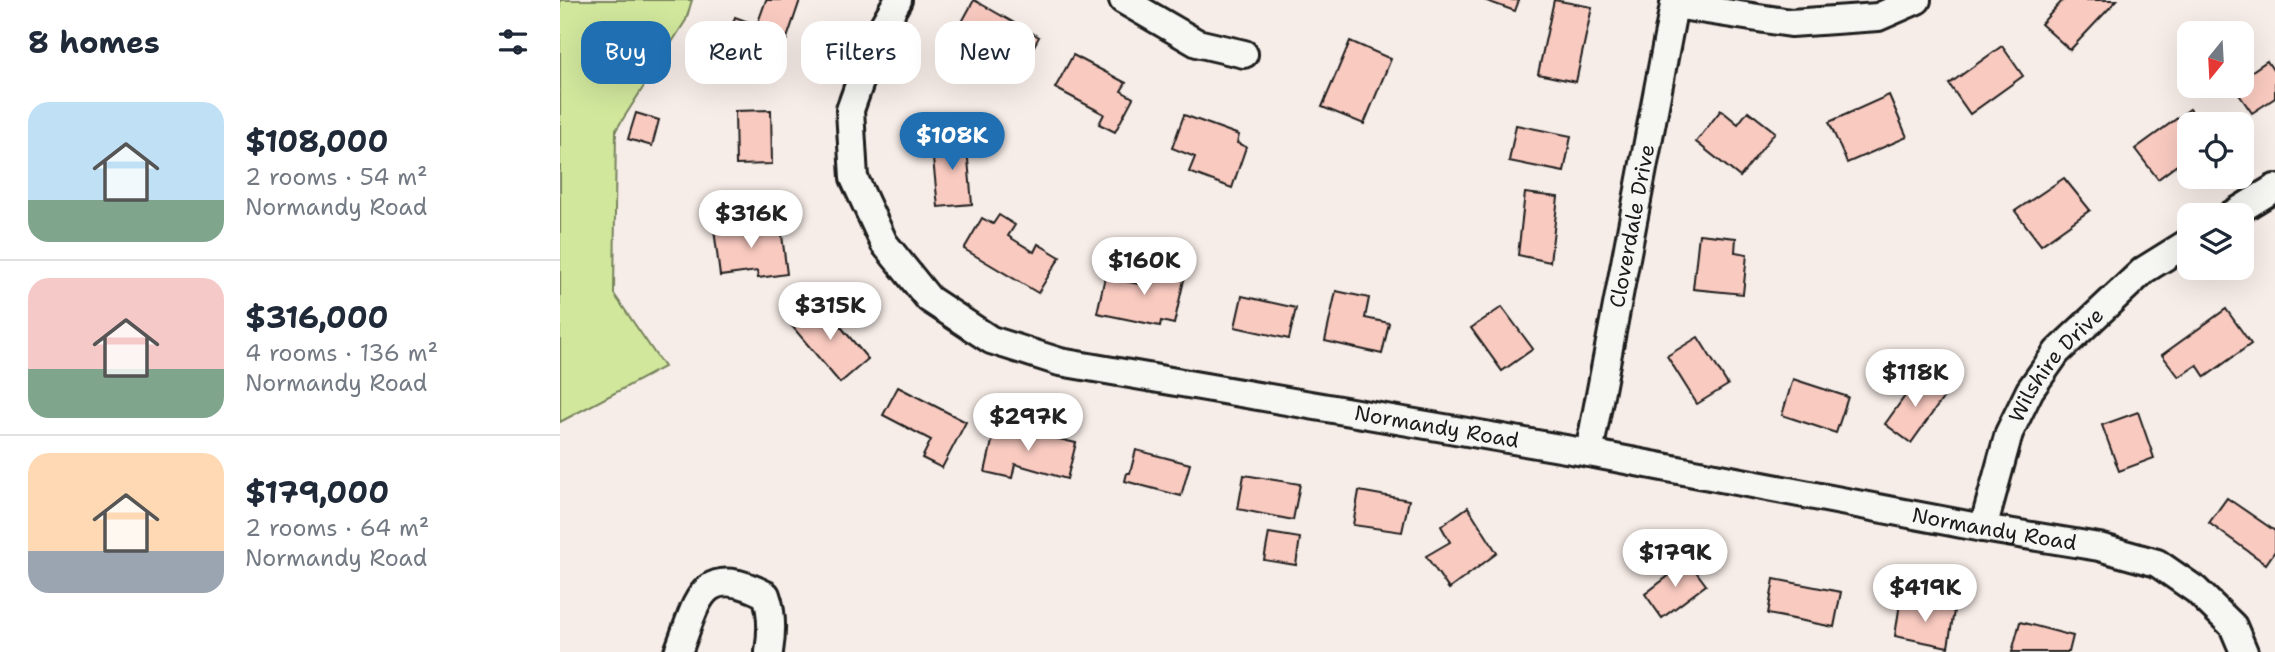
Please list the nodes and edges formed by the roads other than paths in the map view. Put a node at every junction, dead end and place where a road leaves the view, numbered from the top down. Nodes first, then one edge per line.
1 (898, 0) edge
2 (1123, 0) edge
3 (1917, 0) edge
4 (1674, 2) edge
5 (1244, 54) dead end
6 (2275, 188) edge
7 (2251, 203) edge
8 (2177, 249) edge
9 (1588, 453) junction
10 (1983, 528) junction
11 (678, 652) edge
12 (769, 652) edge
13 (2244, 652) edge

1 - 9 street, Normandy Road
2 - 5 street
3 - 4 street
4 - 9 street, Cloverdale Drive
6 - 7 street
8 - 10 street, Wilshire Drive
9 - 10 street, Normandy Road
10 - 13 street, Normandy Road
11 - 12 street

